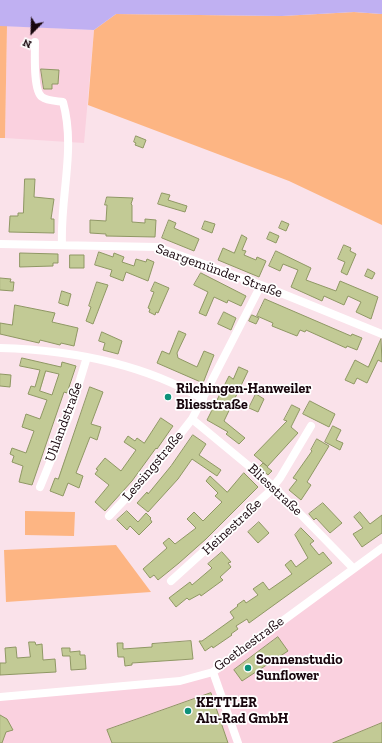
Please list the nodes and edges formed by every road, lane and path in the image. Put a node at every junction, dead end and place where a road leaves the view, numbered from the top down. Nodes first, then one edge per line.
1 (35, 42) dead end
2 (0, 244) edge
3 (62, 244) junction
4 (261, 285) junction
5 (382, 334) edge
6 (0, 348) edge
7 (87, 357) junction
8 (203, 399) junction
9 (192, 419) junction
10 (312, 426) dead end
11 (273, 486) junction
12 (40, 487) dead end
13 (109, 516) dead end
14 (382, 548) edge
15 (353, 568) junction
16 (171, 582) dead end
17 (213, 672) junction
18 (0, 697) edge
19 (238, 743) edge

1 - 3 street
2 - 3 street, Saargemünder Straße
3 - 4 street, Saargemünder Straße
4 - 5 street, Saargemünder Straße
4 - 8 street, Lessingstraße
6 - 7 street
7 - 8 street
7 - 12 street, Uhlandstraße
8 - 9 street, Lessingstraße
9 - 11 street, Bliesstraße
9 - 13 street, Lessingstraße
10 - 11 street, Heinestraße
11 - 15 street, Bliesstraße
11 - 16 street, Heinestraße
14 - 15 street, Goethestraße
15 - 17 street, Goethestraße
17 - 18 street, Goethestraße
17 - 19 street

